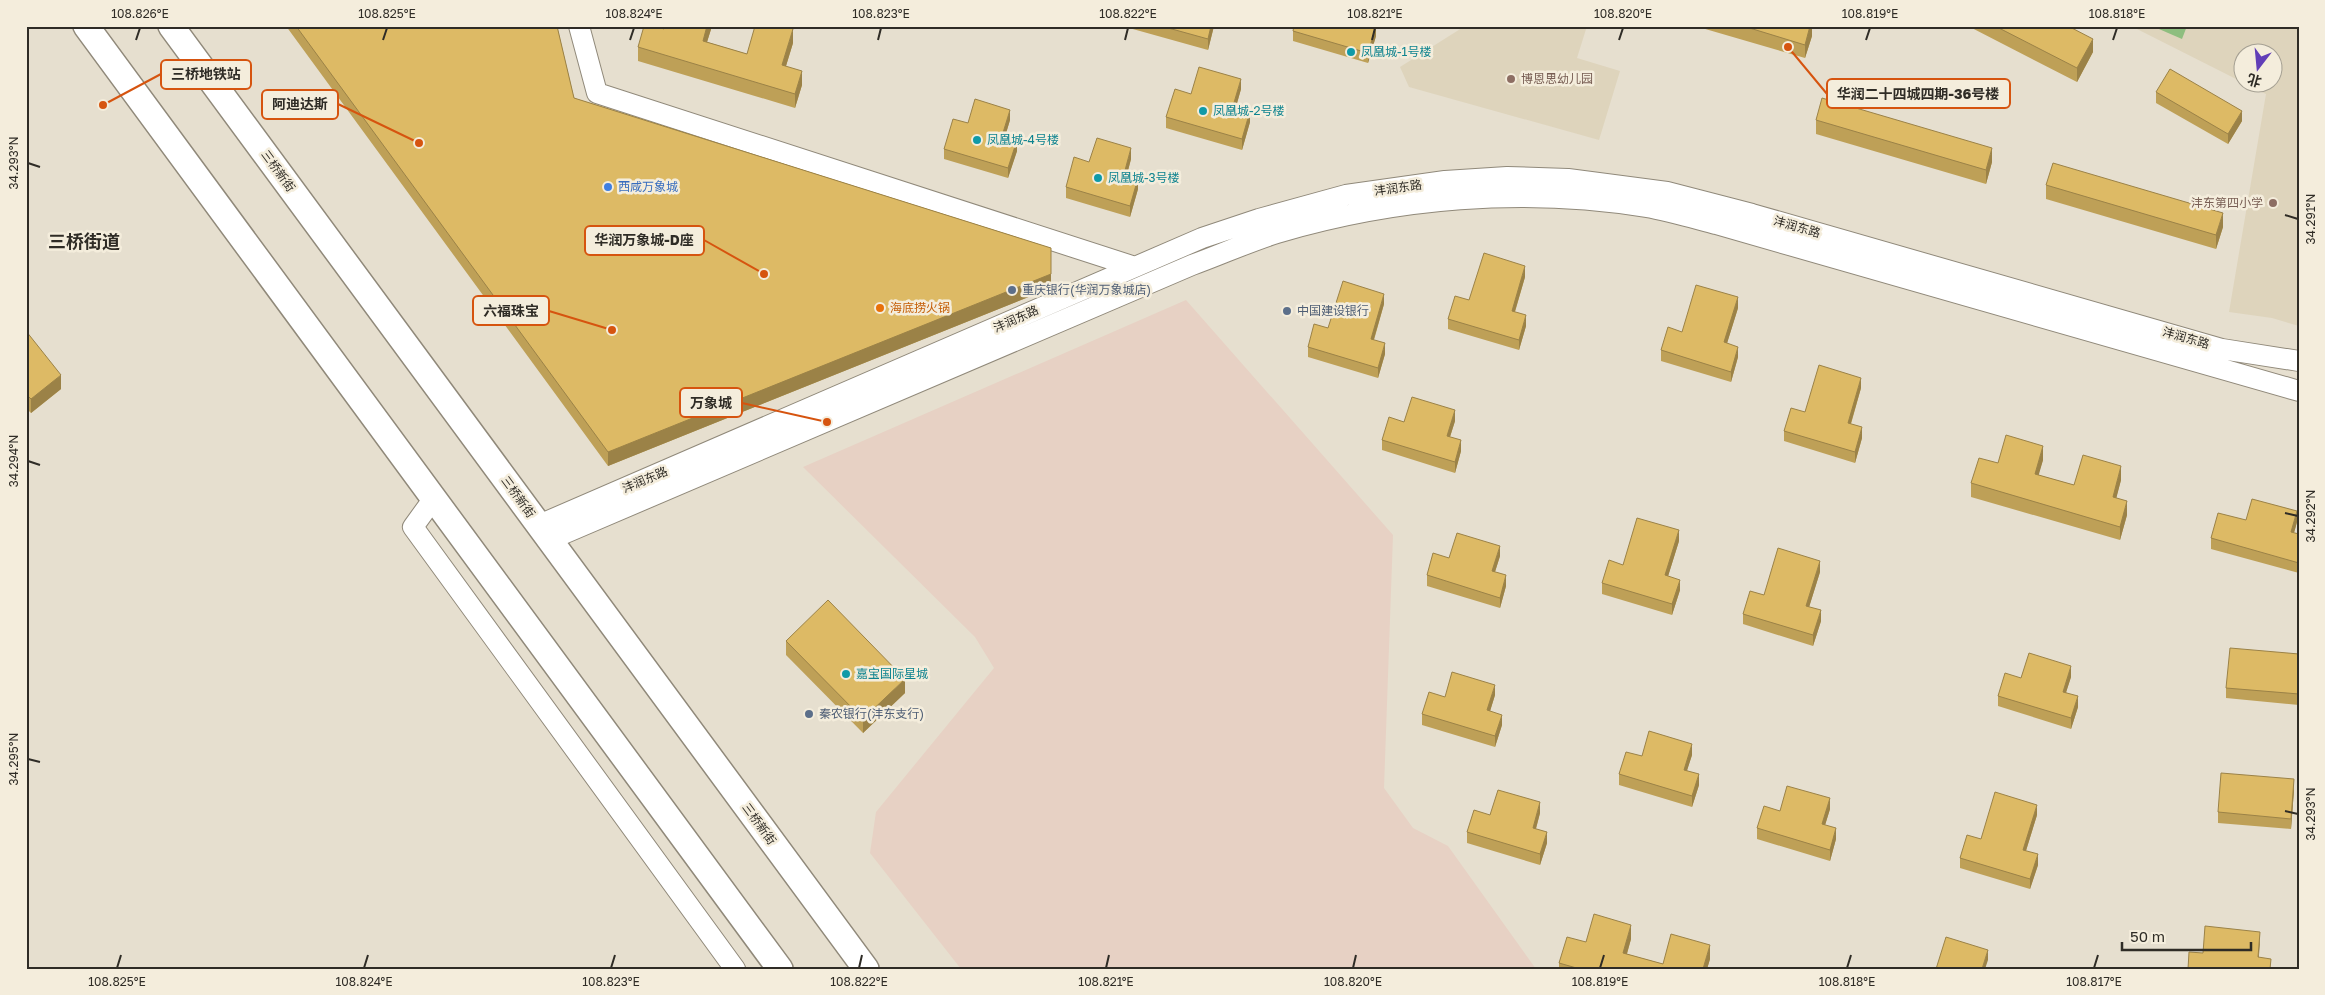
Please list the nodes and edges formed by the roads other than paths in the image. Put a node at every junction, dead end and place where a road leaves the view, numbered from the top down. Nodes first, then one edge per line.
1 (86, 26) edge
2 (171, 26) edge
3 (579, 26) edge
4 (1135, 267) junction
5 (2299, 362) edge
6 (2299, 391) edge
7 (434, 498) junction
8 (544, 532) junction
9 (735, 969) edge
10 (780, 969) edge
11 (866, 969) edge

1 - 7 main road
2 - 8 main road, 三桥新街
3 - 4 street
4 - 5 street, 沣润东路
4 - 8 street, 沣润东路
6 - 8 street, 沣润东路
7 - 9 street
7 - 10 main road
8 - 11 main road, 三桥新街

